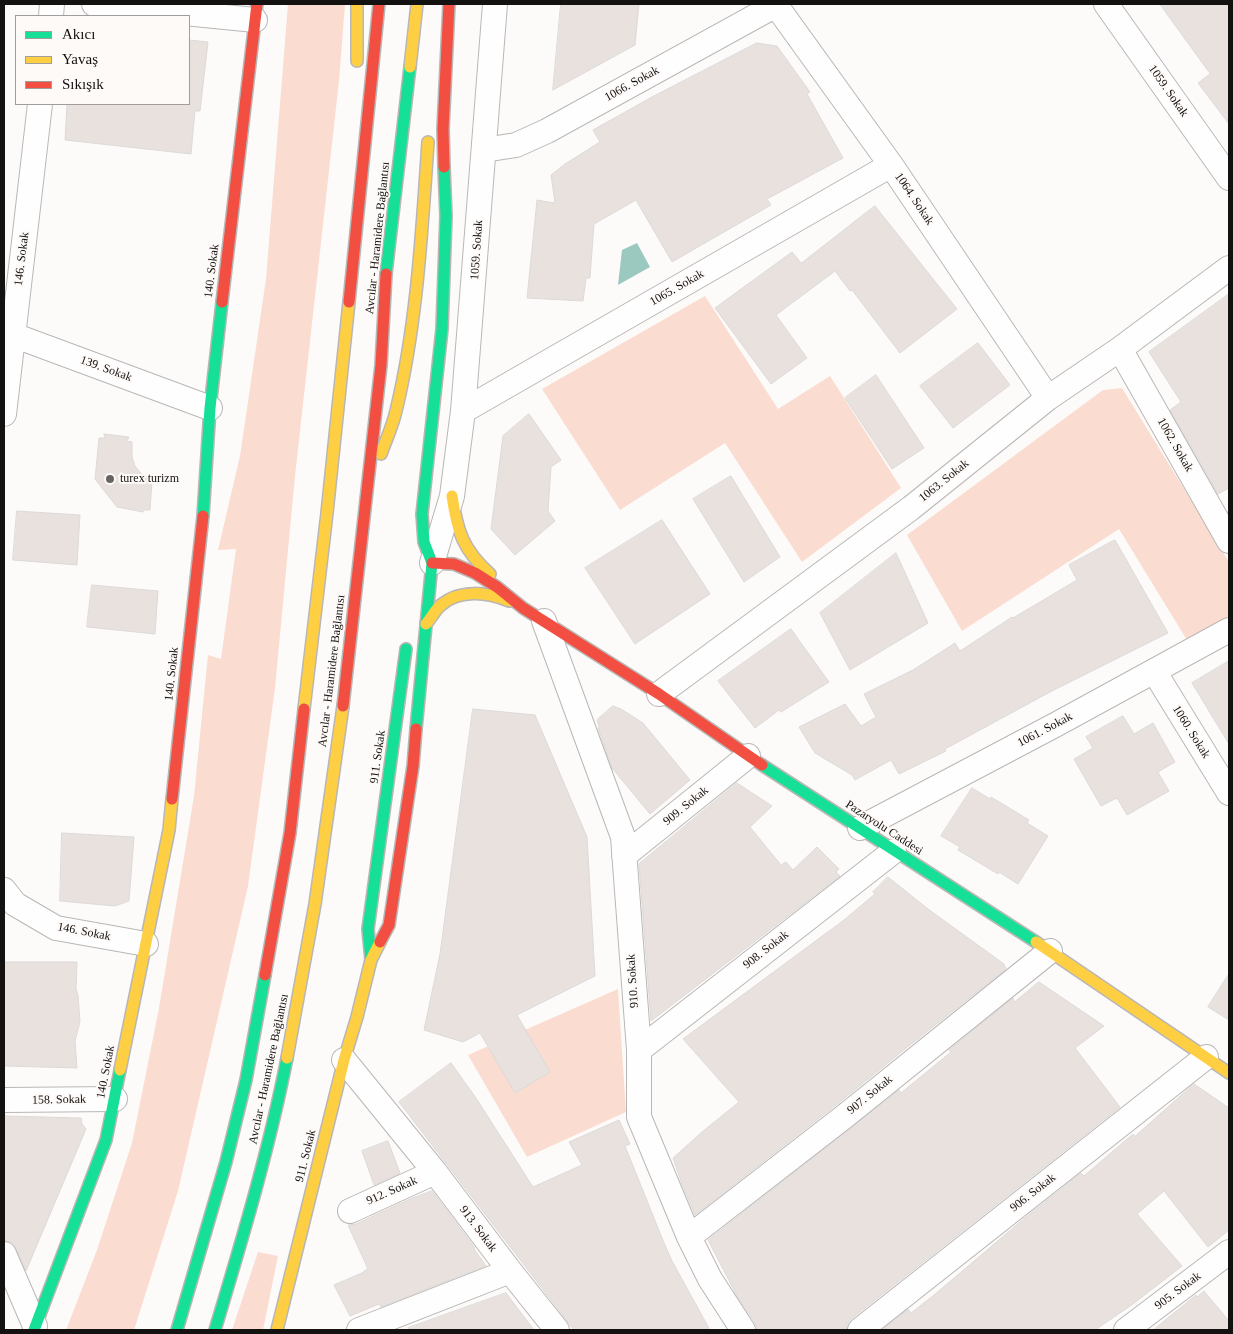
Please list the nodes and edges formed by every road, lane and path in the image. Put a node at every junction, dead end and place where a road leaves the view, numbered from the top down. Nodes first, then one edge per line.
1 (94, 4) edge
2 (358, 4) edge
3 (379, 4) edge
4 (417, 4) edge
5 (448, 4) edge
6 (495, 4) edge
7 (1106, 4) edge
8 (776, 5) edge
9 (256, 12) edge
10 (40, 105) edge
11 (432, 106) dead end
12 (367, 119) junction
13 (429, 134) dead end
14 (484, 150) junction
15 (891, 165) junction
16 (1229, 178) edge
17 (1229, 268) edge
18 (9, 332) edge
19 (1120, 349) junction
20 (1048, 398) junction
21 (210, 408) junction
22 (464, 411) junction
23 (4, 414) edge
24 (367, 487) junction
25 (452, 496) junction
26 (1229, 541) edge
27 (426, 571) junction
28 (523, 608) junction
29 (544, 621) junction
30 (426, 624) junction
31 (1229, 630) edge
32 (409, 633) dead end
33 (1154, 671) junction
34 (659, 694) junction
35 (748, 756) junction
36 (1229, 793) edge
37 (860, 828) junction
38 (894, 851) junction
39 (624, 856) junction
40 (4, 890) edge
41 (146, 944) junction
42 (1050, 951) junction
43 (371, 960) junction
44 (639, 1050) junction
45 (1206, 1057) junction
46 (344, 1060) junction
47 (1229, 1073) edge
48 (115, 1099) junction
49 (4, 1100) edge
50 (435, 1172) junction
51 (350, 1211) dead end
52 (689, 1237) junction
53 (1229, 1252) edge
54 (4, 1255) edge
55 (510, 1272) junction
56 (34, 1328) edge
57 (177, 1330) edge
58 (215, 1330) edge
59 (277, 1330) edge
60 (358, 1330) edge
61 (556, 1330) edge
62 (743, 1330) edge
63 (860, 1330) edge
64 (1126, 1330) edge

1 - 9 street
2 - 12 main road
3 - 12 main road, Avcılar - Haramidere Bağlantısı
4 - 24 main road, Avcılar - Haramidere Bağlantısı
5 - 11 main road
5 - 27 main road
6 - 14 street, 1059. Sokak
7 - 16 street, 1059. Sokak
8 - 14 street, 1066. Sokak
8 - 15 street, 1064. Sokak
9 - 21 main road, 140. Sokak
10 - 18 street, 146. Sokak
12 - 57 main road, Avcılar - Haramidere Bağlantısı
13 - 24 main road
14 - 22 street, 1059. Sokak
15 - 20 street, 1064. Sokak
15 - 22 street, 1065. Sokak
17 - 19 street, 1063. Sokak
18 - 21 street, 139. Sokak
18 - 23 street, 146. Sokak
19 - 20 street, 1063. Sokak
19 - 26 street, 1062. Sokak
20 - 34 street, 1063. Sokak
21 - 41 main road, 140. Sokak
22 - 25 street, 1059. Sokak
24 - 58 main road, Avcılar - Haramidere Bağlantısı
25 - 27 street, 1059. Sokak
25 - 28 main road
27 - 28 main road
27 - 30 main road, 911. Sokak
28 - 29 main road, Pazaryolu Caddesi
28 - 30 main road
29 - 34 main road, Pazaryolu Caddesi
29 - 39 street, 910. Sokak
30 - 43 main road, 911. Sokak
31 - 33 street, 1061. Sokak
32 - 43 main road, 911. Sokak
33 - 36 street, 1060. Sokak
33 - 37 street, 1061. Sokak
34 - 35 main road, Pazaryolu Caddesi
35 - 37 main road, Pazaryolu Caddesi
35 - 39 street, 909. Sokak
37 - 38 main road, Pazaryolu Caddesi
38 - 42 main road, Pazaryolu Caddesi
38 - 44 street, 908. Sokak
39 - 44 street, 910. Sokak
40 - 41 street, 146. Sokak
41 - 48 main road, 140. Sokak
42 - 45 main road, Pazaryolu Caddesi
42 - 52 street, 907. Sokak
43 - 46 main road, 911. Sokak
44 - 52 street, 910. Sokak
45 - 47 main road, Pazaryolu Caddesi
45 - 63 street, 906. Sokak
46 - 50 street, 913. Sokak
46 - 59 main road, 911. Sokak
48 - 49 street, 158. Sokak
48 - 56 main road, 140. Sokak
50 - 51 street, 912. Sokak
50 - 55 street, 913. Sokak
52 - 62 street, 910. Sokak
53 - 64 street, 905. Sokak
54 - 56 street
55 - 60 street
55 - 61 street, 913. Sokak

